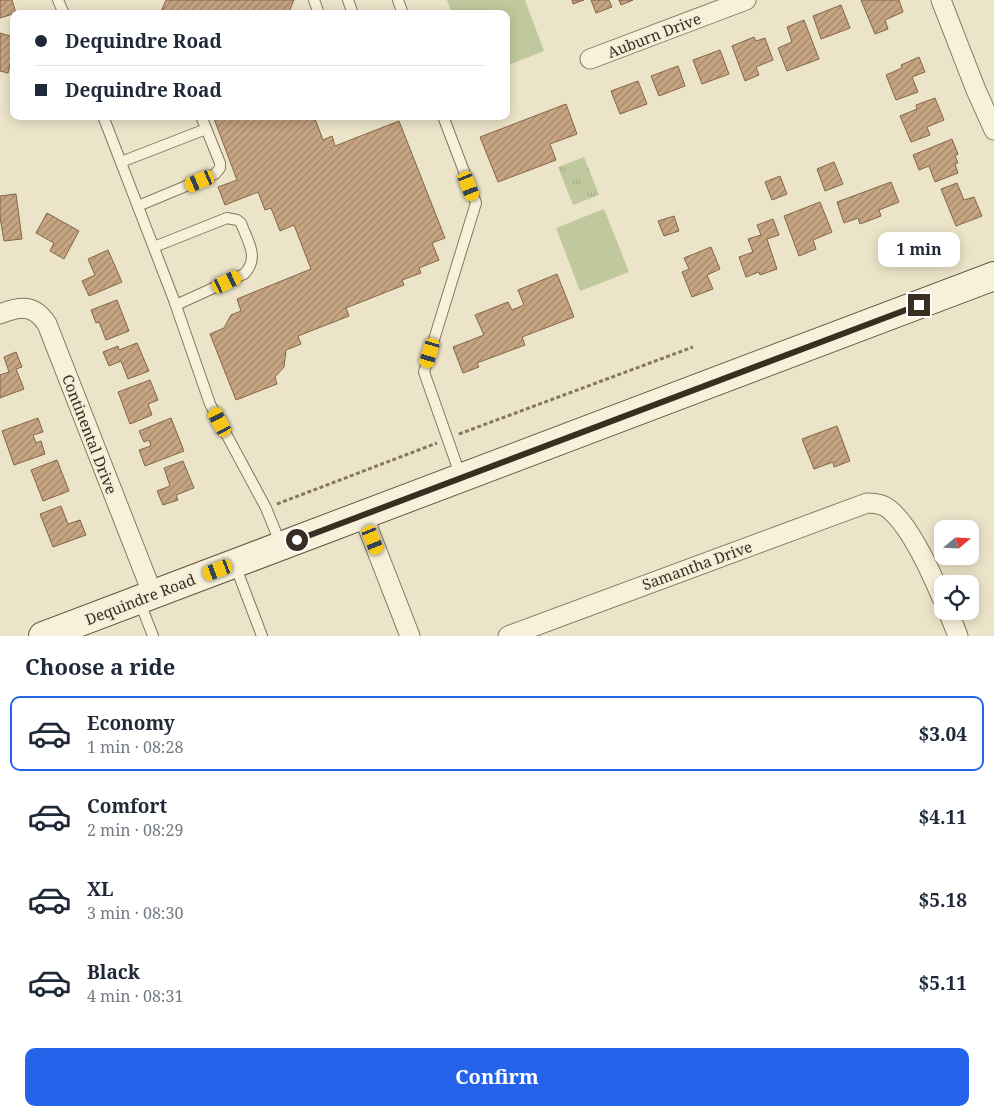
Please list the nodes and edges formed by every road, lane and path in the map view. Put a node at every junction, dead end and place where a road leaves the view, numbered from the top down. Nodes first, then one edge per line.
1 (746, 0) edge
2 (941, 0) edge
3 (590, 59) dead end
4 (108, 120) edge
5 (202, 120) edge
6 (444, 120) edge
7 (206, 129) junction
8 (994, 130) edge
9 (121, 162) junction
10 (138, 206) junction
11 (154, 247) junction
12 (994, 276) edge
13 (176, 305) junction
14 (0, 314) edge
15 (693, 347) dead end
16 (457, 435) dead end
17 (437, 443) dead end
18 (461, 478) junction
19 (276, 504) dead end
20 (363, 515) junction
21 (281, 546) junction
22 (234, 564) junction
23 (934, 579) edge
24 (146, 597) junction
25 (952, 620) edge
26 (43, 636) edge
27 (153, 636) edge
28 (262, 636) edge
29 (410, 636) edge
30 (508, 636) edge
31 (958, 636) edge

1 - 3 street, Auburn Drive
2 - 8 street
4 - 9 lane
5 - 7 lane
6 - 18 lane
7 - 9 lane
7 - 10 lane
9 - 10 lane
10 - 11 lane
11 - 13 lane
11 - 13 lane
12 - 18 main road, Dequindre Road
13 - 21 lane
14 - 24 street, Continental Drive
15 - 16 path
17 - 19 path
18 - 20 main road, Dequindre Road
20 - 21 main road, Dequindre Road
20 - 29 street
21 - 22 main road, Dequindre Road
22 - 24 main road, Dequindre Road
22 - 28 lane
23 - 30 street, Samantha Drive
24 - 26 main road, Dequindre Road
24 - 27 lane
25 - 31 street

